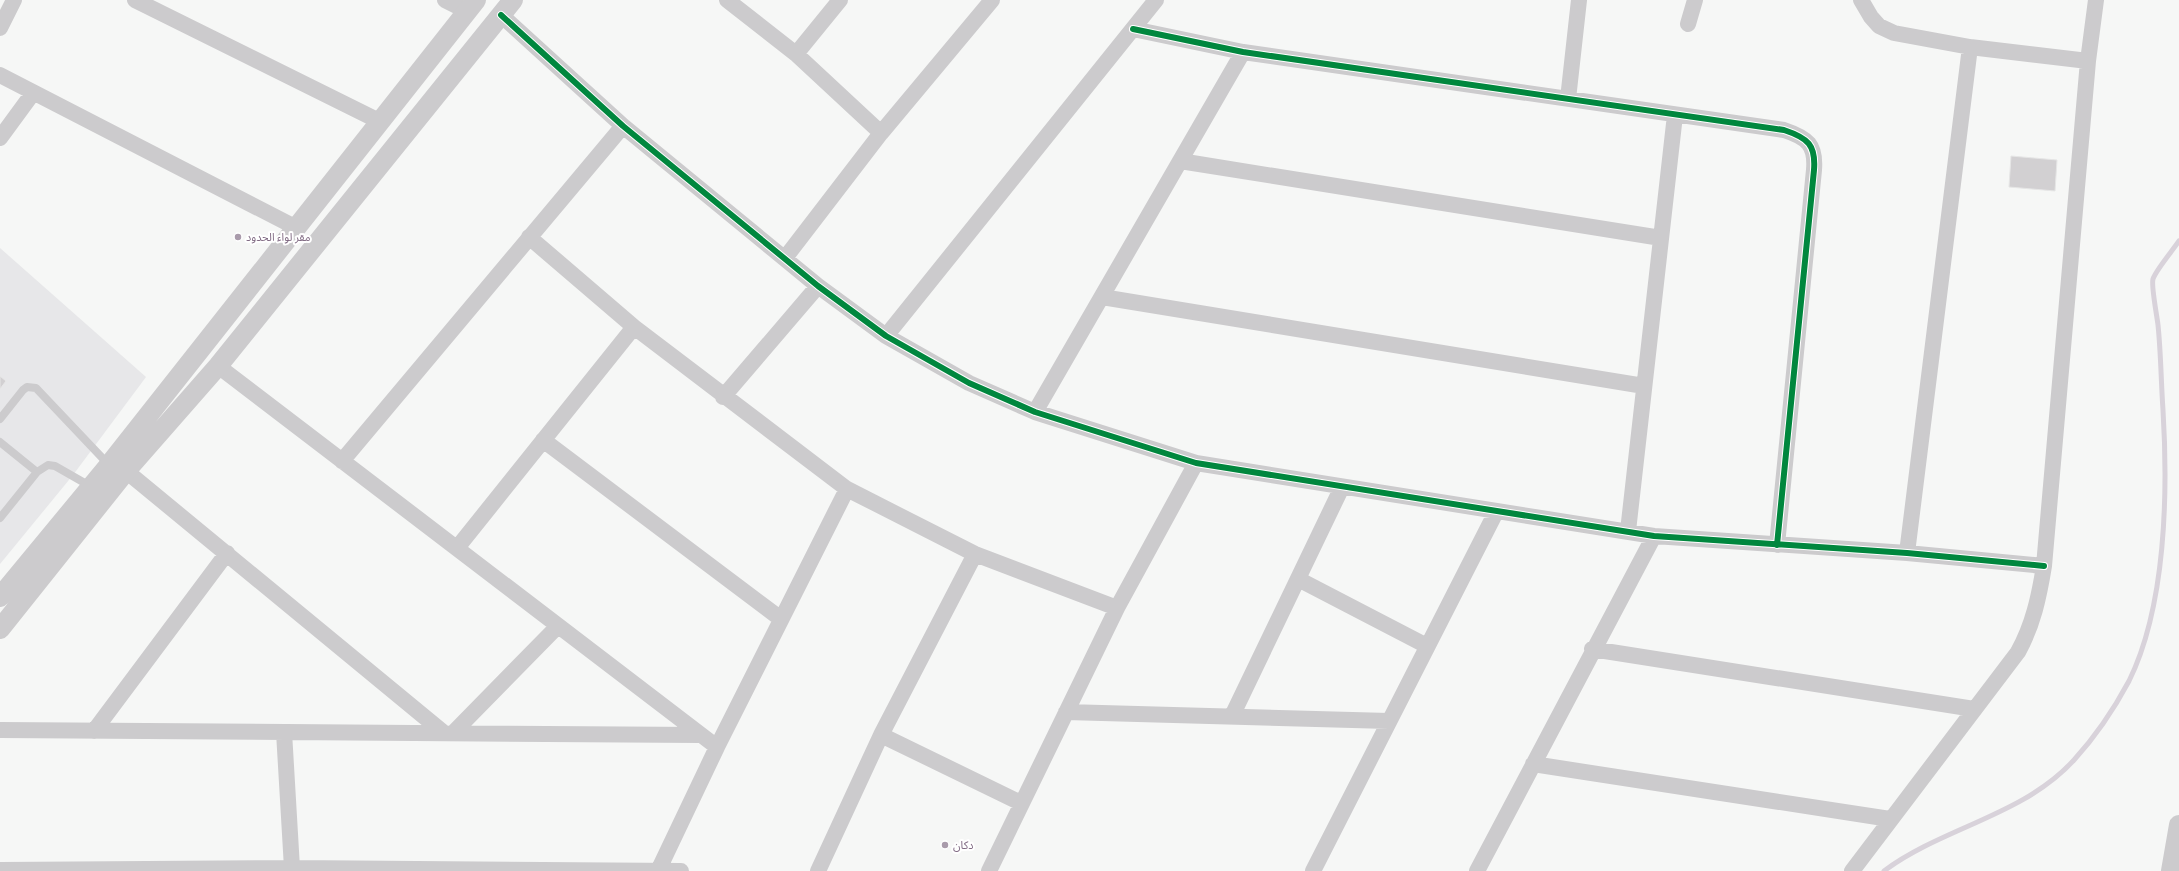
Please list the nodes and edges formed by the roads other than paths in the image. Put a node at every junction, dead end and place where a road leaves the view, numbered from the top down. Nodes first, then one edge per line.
1 (14, 0) edge
2 (135, 0) edge
3 (445, 0) edge
4 (727, 0) edge
5 (840, 0) edge
6 (992, 0) edge
7 (1156, 0) edge
8 (1579, 0) edge
9 (1695, 0) edge
10 (1861, 0) edge
11 (2096, 0) edge
12 (472, 5) edge
13 (507, 8) edge
14 (1688, 24) dead end
15 (0, 28) edge
16 (1133, 29) junction
17 (1970, 46) junction
18 (1243, 52) junction
19 (796, 54) junction
20 (2088, 61) junction
21 (0, 75) edge
22 (33, 93) junction
23 (1568, 99) junction
24 (1675, 115) junction
25 (379, 121) junction
26 (623, 126) junction
27 (881, 133) junction
28 (0, 138) edge
29 (1180, 161) junction
30 (295, 228) junction
31 (529, 237) junction
32 (1661, 238) junction
33 (785, 258) junction
34 (818, 286) junction
35 (1102, 297) junction
36 (634, 327) junction
37 (886, 336) junction
38 (218, 366) junction
39 (1644, 386) junction
40 (723, 397) junction
41 (1035, 412) junction
42 (0, 419) edge
43 (543, 440) junction
44 (0, 442) edge
45 (342, 461) junction
46 (1196, 463) junction
47 (118, 468) junction
48 (37, 472) junction
49 (90, 486) junction
50 (1342, 487) junction
51 (847, 489) junction
52 (1496, 512) junction
53 (0, 518) edge
54 (1628, 531) junction
55 (1654, 536) junction
56 (1777, 545) junction
57 (457, 548) junction
58 (227, 553) junction
59 (1907, 553) junction
60 (975, 554) junction
61 (2044, 566) junction
62 (1298, 579) junction
63 (0, 597) edge
64 (1117, 608) junction
65 (781, 619) junction
66 (558, 626) junction
67 (0, 629) edge
68 (1427, 646) junction
69 (1592, 649) junction
70 (1974, 709) junction
71 (1066, 712) junction
72 (1232, 716) junction
73 (1390, 721) junction
74 (0, 730) edge
75 (94, 731) junction
76 (284, 732) junction
77 (448, 733) junction
78 (700, 735) junction
79 (881, 735) junction
80 (717, 747) junction
81 (1533, 764) junction
82 (1021, 802) junction
83 (1890, 819) junction
84 (2179, 825) edge
85 (292, 868) junction
86 (0, 870) edge
87 (658, 871) edge
88 (681, 871) edge
89 (818, 871) edge
90 (989, 871) edge
91 (1313, 871) edge
92 (1477, 871) edge
93 (1852, 871) edge
94 (2171, 871) edge

1 - 15 street
2 - 25 street
3 - 12 street
4 - 19 street
5 - 19 street
6 - 27 street
7 - 16 street
8 - 23 street
9 - 14 street
10 - 17 street
11 - 20 street
12 - 25 street
13 - 26 street
13 - 38 street
16 - 18 street
16 - 37 street
17 - 20 street
17 - 59 street
18 - 23 street
18 - 29 street
19 - 27 street
20 - 61 street
21 - 22 street
22 - 28 street
22 - 30 street
23 - 24 street
24 - 32 street
24 - 56 street
25 - 30 street
26 - 31 street
26 - 33 street
27 - 33 street
29 - 32 street
29 - 35 street
30 - 47 street
31 - 36 street
31 - 45 street
32 - 39 street
33 - 34 street
34 - 37 street
34 - 40 street
35 - 39 street
35 - 41 street
36 - 40 street
36 - 43 street
37 - 41 street
38 - 45 street
38 - 47 street
39 - 54 street
40 - 51 street
41 - 46 street
42 - 47 lane
43 - 57 street
43 - 65 street
44 - 48 lane
45 - 57 street
46 - 50 street
46 - 64 street
47 - 49 street
47 - 58 street
47 - 67 street
48 - 49 lane
48 - 53 lane
49 - 63 street
50 - 52 street
50 - 62 street
51 - 60 street
51 - 65 street
52 - 54 street
52 - 68 street
54 - 55 street
55 - 56 street
55 - 69 street
56 - 59 street
57 - 66 street
58 - 75 street
58 - 77 street
59 - 61 street
60 - 64 street
60 - 79 street
61 - 70 street
62 - 68 street
62 - 72 street
64 - 71 street
65 - 80 street
66 - 77 street
66 - 78 street
68 - 73 street
69 - 70 street
69 - 81 street
70 - 83 street
71 - 72 street
71 - 82 street
72 - 73 street
73 - 91 street
74 - 75 street
75 - 76 street
76 - 77 street
76 - 85 street
77 - 78 street
78 - 80 street
79 - 82 street
79 - 89 street
80 - 87 street
81 - 83 street
81 - 92 street
82 - 90 street
83 - 93 street
84 - 94 street
85 - 86 street
85 - 87 street
87 - 88 street

